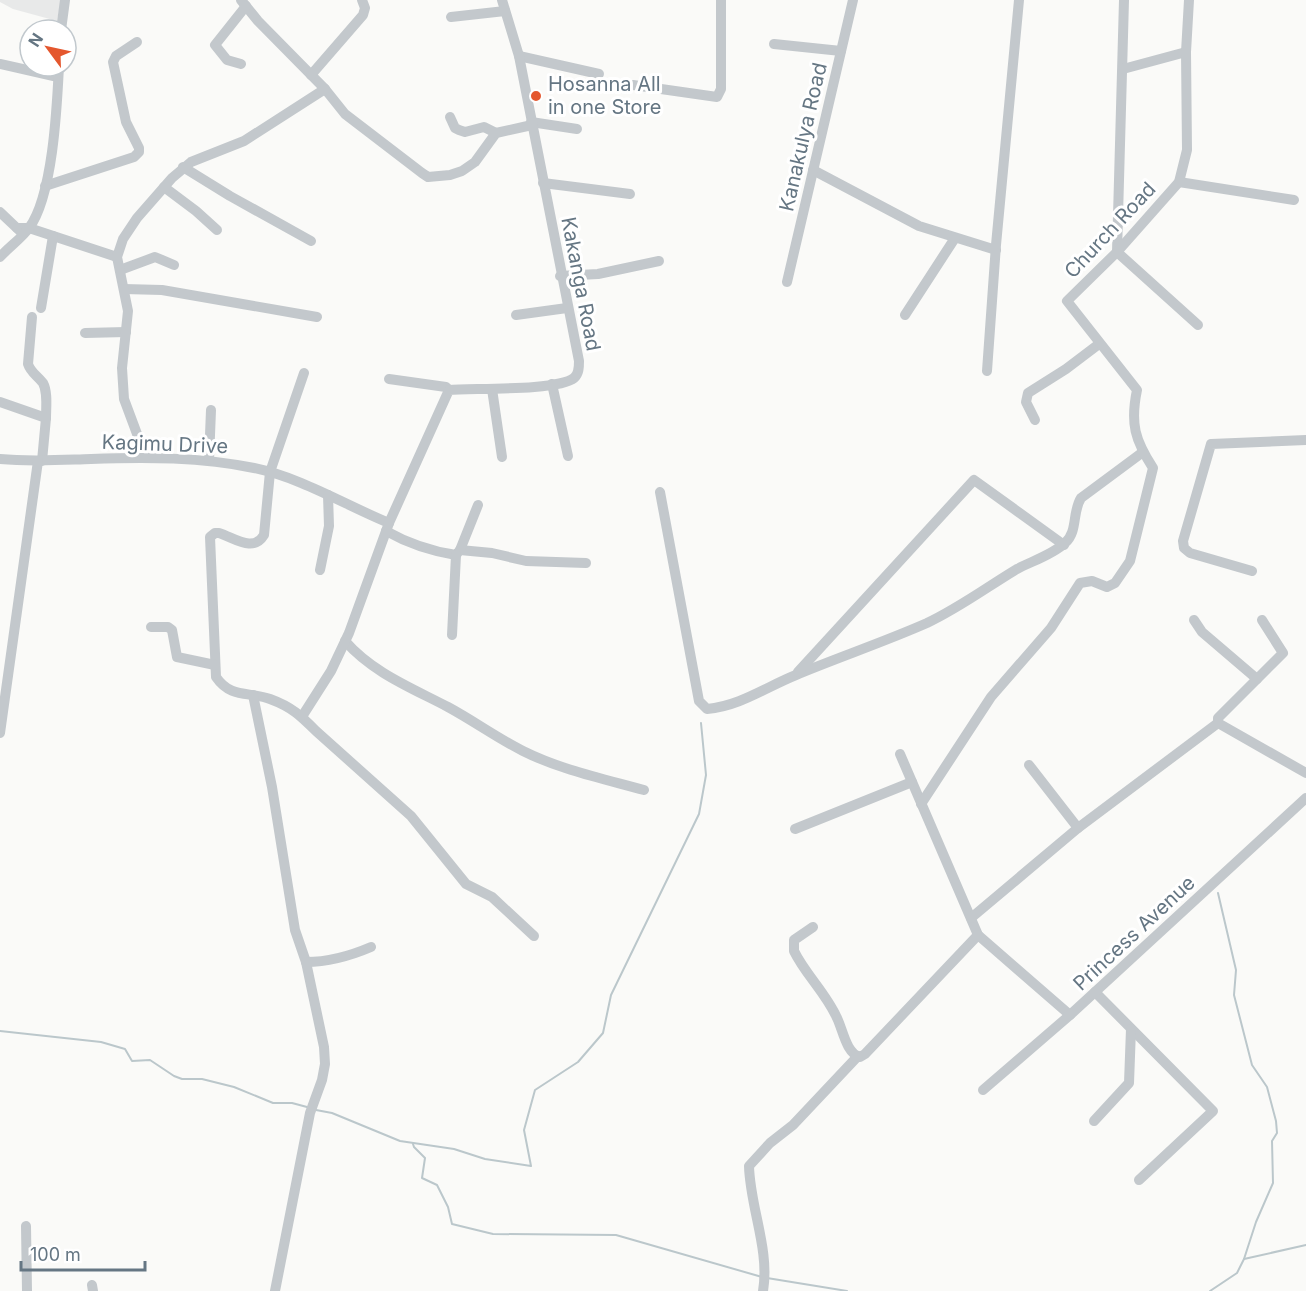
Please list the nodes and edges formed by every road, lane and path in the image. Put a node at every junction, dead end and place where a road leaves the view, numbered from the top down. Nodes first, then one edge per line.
1 (65, 0) edge
2 (362, 0) edge
3 (721, 0) edge
4 (854, 0) edge
5 (1018, 0) edge
6 (1124, 0) edge
7 (1189, 0) edge
8 (244, 3) edge
9 (504, 5) edge
10 (451, 17) dead end
11 (63, 18) edge
12 (137, 42) dead end
13 (774, 44) dead end
14 (841, 51) junction
15 (1186, 52) junction
16 (519, 56) junction
17 (0, 64) edge
18 (241, 64) dead end
19 (18, 66) edge
20 (1123, 69) junction
21 (599, 74) dead end
22 (311, 75) junction
23 (58, 78) edge
24 (633, 85) dead end
25 (325, 90) junction
26 (450, 117) dead end
27 (532, 123) junction
28 (577, 129) dead end
29 (496, 133) junction
30 (183, 167) junction
31 (813, 170) junction
32 (1179, 182) junction
33 (543, 183) junction
34 (45, 186) junction
35 (164, 188) junction
36 (630, 194) dead end
37 (1293, 200) dead end
38 (0, 212) edge
39 (23, 230) junction
40 (217, 230) dead end
41 (53, 236) junction
42 (955, 238) junction
43 (311, 241) dead end
44 (996, 250) junction
45 (1117, 252) junction
46 (0, 257) edge
47 (117, 257) junction
48 (659, 261) dead end
49 (174, 265) dead end
50 (120, 270) junction
51 (560, 276) junction
52 (787, 282) dead end
53 (124, 289) junction
54 (41, 308) dead end
55 (567, 308) junction
56 (516, 315) dead end
57 (905, 315) dead end
58 (32, 317) dead end
59 (317, 317) dead end
60 (1198, 325) dead end
61 (126, 332) junction
62 (85, 333) dead end
63 (1099, 344) junction
64 (987, 371) dead end
65 (304, 373) dead end
66 (389, 379) dead end
67 (552, 384) junction
68 (492, 389) junction
69 (449, 390) junction
70 (0, 402) edge
71 (211, 410) dead end
72 (46, 417) junction
73 (1035, 420) dead end
74 (1306, 440) edge
75 (1143, 452) junction
76 (568, 456) dead end
77 (502, 457) dead end
78 (146, 458) junction
79 (0, 459) edge
80 (209, 460) junction
81 (40, 461) junction
82 (270, 472) junction
83 (660, 492) dead end
84 (328, 495) junction
85 (478, 505) dead end
86 (388, 527) junction
87 (1064, 544) junction
88 (458, 553) junction
89 (586, 563) dead end
90 (320, 570) dead end
91 (1252, 571) dead end
92 (1194, 620) dead end
93 (1262, 620) dead end
94 (151, 627) dead end
95 (452, 634) dead end
96 (345, 641) junction
97 (5, 664) edge
98 (215, 665) junction
99 (795, 675) junction
100 (1257, 679) junction
101 (253, 694) junction
102 (303, 715) junction
103 (1218, 723) junction
104 (0, 733) edge
105 (900, 754) dead end
106 (1029, 765) dead end
107 (1306, 773) edge
108 (912, 782) junction
109 (644, 790) dead end
110 (1306, 798) edge
111 (921, 804) junction
112 (1078, 828) junction
113 (795, 829) dead end
114 (971, 918) junction
115 (813, 927) dead end
116 (978, 935) junction
117 (534, 936) dead end
118 (371, 947) dead end
119 (306, 962) junction
120 (1095, 992) junction
121 (1070, 1015) junction
122 (1131, 1029) junction
123 (858, 1056) junction
124 (983, 1090) dead end
125 (1094, 1121) dead end
126 (1139, 1180) dead end
127 (26, 1226) dead end
128 (27, 1291) edge
129 (275, 1291) edge
130 (763, 1291) edge

1 - 11 street
2 - 22 street
3 - 24 street
4 - 14 street, Kanakulya Road
5 - 44 street
6 - 20 street
7 - 15 street, Church Road
8 - 18 street
8 - 22 street
9 - 10 street
9 - 16 street, Kakanga Road
12 - 34 street
13 - 14 street
14 - 31 street, Kanakulya Road
15 - 20 street
15 - 32 street, Church Road
16 - 21 street
16 - 27 street, Kakanga Road
17 - 19 street
20 - 45 street
22 - 25 street
23 - 34 street
25 - 29 street
25 - 30 street
26 - 29 street
27 - 28 street
27 - 29 street
27 - 33 street, Kakanga Road
30 - 35 street
30 - 43 street
31 - 42 street
31 - 52 street, Kanakulya Road
32 - 37 street
32 - 45 street, Church Road
33 - 36 street
33 - 51 street, Kakanga Road
34 - 39 street
35 - 40 street
35 - 47 street
38 - 39 street
39 - 41 street
39 - 46 street
41 - 47 street
41 - 54 street
42 - 44 street
42 - 57 street
44 - 64 street
45 - 60 street
45 - 63 street, Church Road
47 - 50 street
48 - 51 street
49 - 50 street
50 - 53 street
51 - 55 street, Kakanga Road
53 - 59 street
53 - 61 street
55 - 56 street
55 - 67 street, Kakanga Road
58 - 72 street
61 - 62 street
61 - 78 street
63 - 73 street
63 - 75 street, Church Road
65 - 82 street
66 - 69 street, Kakanga Road
67 - 68 street, Kakanga Road
67 - 76 street
68 - 69 street, Kakanga Road
68 - 77 street
69 - 86 street
70 - 72 street
71 - 80 street
72 - 81 street
74 - 91 street
75 - 87 street
75 - 111 street, Church Road
78 - 80 street, Kagimu Drive
78 - 81 street, Kagimu Drive
79 - 81 street, Kagimu Drive
80 - 82 street, Kagimu Drive
81 - 97 street
82 - 84 street, Kagimu Drive
82 - 98 street
83 - 99 street
84 - 86 street, Kagimu Drive
84 - 90 street
85 - 88 street
86 - 88 street, Kagimu Drive
86 - 96 street
87 - 99 street
87 - 99 street
88 - 89 street, Kagimu Drive
88 - 95 street
92 - 100 street
93 - 100 street
94 - 98 street
96 - 102 street
96 - 109 street
97 - 104 street
98 - 101 street
100 - 103 street
101 - 102 street
101 - 119 street
102 - 117 street
103 - 107 street
103 - 112 street
105 - 108 street
106 - 112 street
108 - 111 street
108 - 113 street
110 - 120 street, Princess Avenue
111 - 114 street
112 - 114 street
114 - 116 street
115 - 123 street
116 - 121 street
116 - 123 street
118 - 119 street
119 - 129 street
120 - 121 street, Princess Avenue
120 - 122 street
121 - 124 street, Princess Avenue
122 - 125 street
122 - 126 street
123 - 130 street
127 - 128 street

